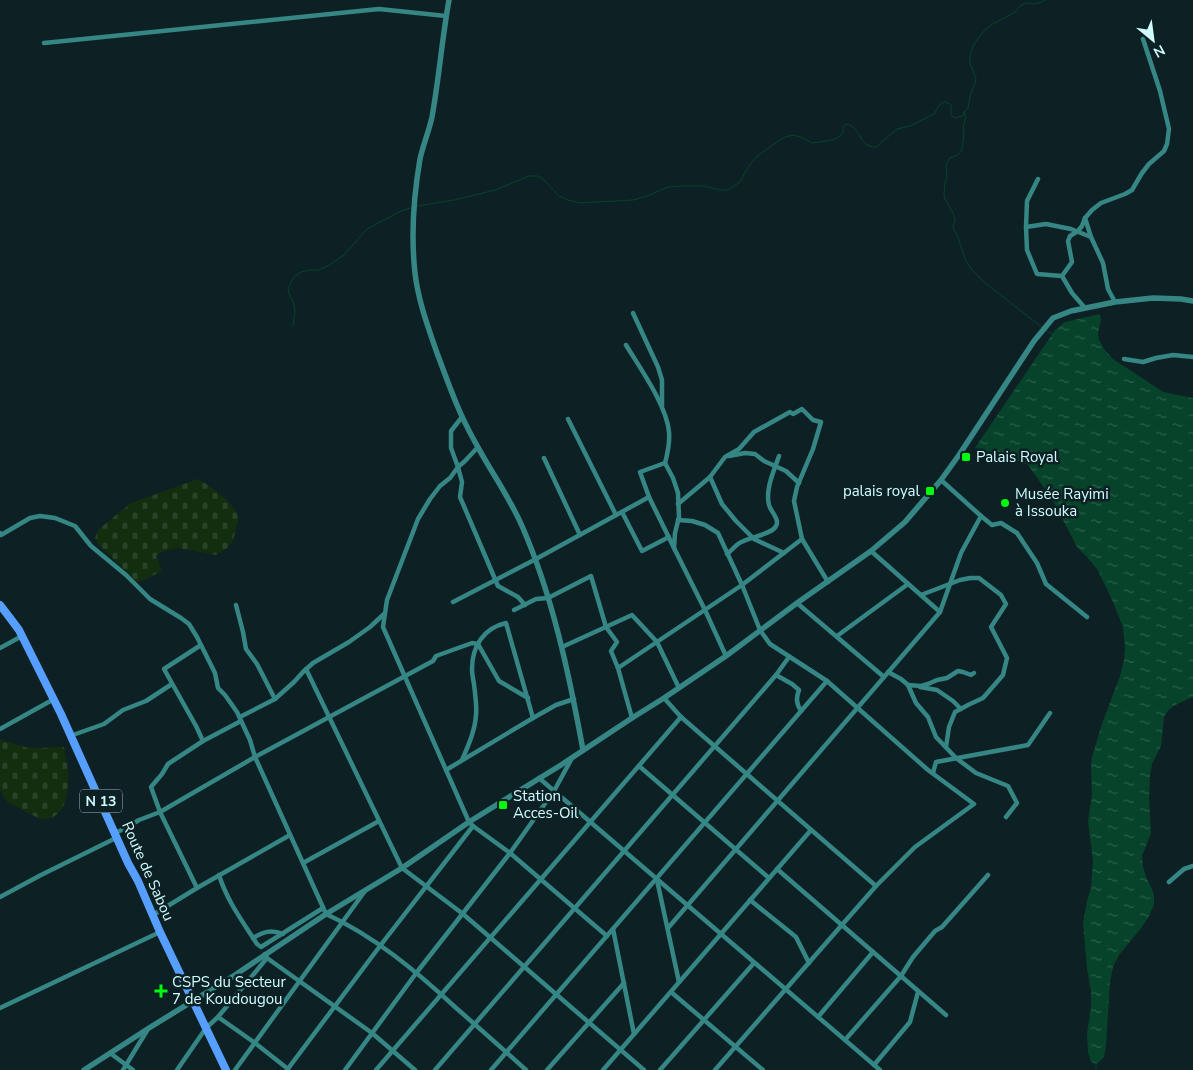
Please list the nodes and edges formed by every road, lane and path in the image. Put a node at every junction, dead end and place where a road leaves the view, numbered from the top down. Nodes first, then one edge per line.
1 (449, 0) edge
2 (446, 16) junction
3 (1143, 39) dead end
4 (44, 43) dead end
5 (1038, 179) dead end
6 (1085, 218) junction
7 (1026, 227) junction
8 (1078, 231) junction
9 (1091, 237) junction
10 (1062, 276) junction
11 (1193, 301) edge
12 (1115, 302) junction
13 (1085, 308) junction
14 (633, 314) dead end
15 (626, 345) dead end
16 (1193, 356) edge
17 (1124, 359) dead end
18 (662, 407) junction
19 (462, 417) junction
20 (568, 419) dead end
21 (478, 447) junction
22 (779, 456) dead end
23 (725, 457) junction
24 (544, 458) dead end
25 (665, 463) junction
26 (775, 466) junction
27 (458, 467) junction
28 (710, 477) junction
29 (941, 480) junction
30 (799, 483) junction
31 (650, 497) junction
32 (678, 504) junction
33 (622, 512) junction
34 (616, 516) junction
35 (981, 516) junction
36 (678, 520) junction
37 (0, 534) edge
38 (580, 535) junction
39 (669, 537) junction
40 (752, 538) junction
41 (802, 539) junction
42 (674, 548) junction
43 (871, 551) junction
44 (784, 553) junction
45 (728, 554) junction
46 (536, 559) junction
47 (495, 580) junction
48 (828, 582) junction
49 (908, 584) junction
50 (949, 584) junction
51 (742, 585) junction
52 (921, 595) junction
53 (548, 598) junction
54 (453, 602) dead end
55 (797, 603) junction
56 (525, 604) junction
57 (0, 605) edge
58 (236, 605) dead end
59 (514, 610) dead end
60 (705, 610) junction
61 (940, 612) junction
62 (385, 613) junction
63 (1086, 617) dead end
64 (606, 627) junction
65 (760, 630) junction
66 (22, 636) junction
67 (837, 636) junction
68 (657, 642) junction
69 (478, 644) junction
70 (201, 645) junction
71 (562, 647) junction
72 (0, 648) edge
73 (726, 656) junction
74 (789, 656) junction
75 (618, 668) junction
76 (306, 669) junction
77 (888, 672) junction
78 (974, 674) dead end
79 (776, 675) junction
80 (405, 676) junction
81 (884, 677) junction
82 (827, 681) junction
83 (172, 684) junction
84 (908, 685) junction
85 (679, 688) junction
86 (528, 698) junction
87 (664, 698) junction
88 (54, 699) junction
89 (275, 699) junction
90 (574, 699) junction
91 (857, 708) junction
92 (961, 709) junction
93 (802, 711) junction
94 (1050, 713) dead end
95 (330, 717) junction
96 (681, 717) junction
97 (533, 718) junction
98 (632, 718) junction
99 (241, 719) junction
100 (0, 728) edge
101 (70, 736) junction
102 (203, 741) junction
103 (714, 746) junction
104 (946, 747) junction
105 (583, 750) junction
106 (573, 756) junction
107 (255, 757) junction
108 (956, 758) junction
109 (462, 760) junction
110 (639, 766) junction
111 (446, 770) junction
112 (933, 773) junction
113 (747, 774) junction
114 (539, 778) junction
115 (554, 791) junction
116 (672, 794) junction
117 (777, 800) junction
118 (160, 812) junction
119 (1006, 817) dead end
120 (379, 821) junction
121 (590, 822) junction
122 (705, 822) junction
123 (471, 824) junction
124 (811, 830) junction
125 (116, 835) junction
126 (290, 835) junction
127 (736, 849) junction
128 (624, 851) junction
129 (510, 853) junction
130 (304, 863) junction
131 (1193, 866) edge
132 (402, 868) junction
133 (777, 869) junction
134 (219, 875) junction
135 (988, 875) dead end
136 (769, 878) junction
137 (656, 879) junction
138 (540, 880) junction
139 (1169, 882) dead end
140 (426, 886) junction
141 (876, 886) junction
142 (197, 888) junction
143 (368, 888) junction
144 (0, 897) edge
145 (750, 900) junction
146 (687, 905) junction
147 (574, 908) junction
148 (324, 911) junction
149 (463, 914) junction
150 (153, 915) junction
151 (342, 922) junction
152 (842, 926) junction
153 (668, 928) junction
154 (613, 929) junction
155 (160, 932) junction
156 (283, 934) junction
157 (721, 934) junction
158 (607, 936) junction
159 (253, 938) junction
160 (491, 938) junction
161 (380, 946) junction
162 (873, 952) junction
163 (266, 956) junction
164 (754, 962) junction
165 (809, 963) junction
166 (524, 966) junction
167 (417, 972) junction
168 (901, 976) junction
169 (300, 981) junction
170 (679, 982) junction
171 (624, 983) junction
172 (786, 990) junction
173 (671, 992) junction
174 (918, 992) junction
175 (442, 994) junction
176 (557, 994) junction
177 (194, 1001) junction
178 (335, 1006) junction
179 (0, 1008) edge
180 (946, 1016) dead end
181 (218, 1017) junction
182 (818, 1017) junction
183 (704, 1020) junction
184 (589, 1022) junction
185 (475, 1024) junction
186 (149, 1028) junction
187 (206, 1028) junction
188 (372, 1033) junction
189 (634, 1034) junction
190 (845, 1040) junction
191 (255, 1043) junction
192 (736, 1047) junction
193 (393, 1050) junction
194 (621, 1050) junction
195 (507, 1052) junction
196 (110, 1053) junction
197 (126, 1065) junction
198 (877, 1068) edge
199 (84, 1070) edge
200 (123, 1070) edge
201 (133, 1070) edge
202 (177, 1070) edge
203 (226, 1070) edge
204 (235, 1070) edge
205 (288, 1070) edge
206 (346, 1070) edge
207 (376, 1070) edge
208 (415, 1070) edge
209 (435, 1070) edge
210 (491, 1070) edge
211 (526, 1070) edge
212 (547, 1070) edge
213 (603, 1070) edge
214 (644, 1070) edge
215 (660, 1070) edge
216 (715, 1070) edge
217 (763, 1070) edge

1 - 2 street
2 - 4 street
2 - 19 street
3 - 6 street
5 - 7 street
6 - 8 street
6 - 9 street
7 - 8 street
7 - 10 street
8 - 9 street
8 - 10 street
9 - 12 street
10 - 13 street
11 - 12 street
12 - 13 street
13 - 29 street
14 - 18 street
15 - 18 street
16 - 17 street
18 - 25 street
19 - 21 street
19 - 27 street
20 - 34 street
21 - 27 street
21 - 46 street
22 - 26 street
23 - 26 street
23 - 28 street
23 - 30 street
24 - 38 street
25 - 31 street
25 - 32 street
26 - 30 street
26 - 40 street
27 - 47 street
27 - 62 street
28 - 32 street
28 - 40 street
29 - 35 street
29 - 43 street
30 - 41 street
31 - 33 street
31 - 39 street
32 - 36 street
33 - 34 street
33 - 39 street
34 - 38 street
35 - 50 street
35 - 63 street
36 - 42 street
36 - 45 street
37 - 70 street
38 - 46 street
39 - 42 street
40 - 44 street
40 - 45 street
41 - 44 street
41 - 48 street
42 - 60 street
43 - 48 street
43 - 49 street
44 - 51 street
45 - 51 street
46 - 47 street
46 - 53 street
47 - 54 street
47 - 56 street
48 - 55 street
49 - 52 street
49 - 67 street
50 - 52 street
50 - 61 street
50 - 92 street
51 - 60 street
51 - 65 street
52 - 61 street
53 - 56 street
53 - 64 street
53 - 71 street
55 - 65 street
55 - 67 street
56 - 59 street
57 - 66 main road, Route de Sabou / N 13
58 - 89 street
60 - 68 street
60 - 73 street
61 - 77 street
62 - 76 street
62 - 80 street
64 - 68 street
64 - 71 street
64 - 75 street
65 - 73 street
65 - 74 street
66 - 72 street
66 - 88 main road, Route de Sabou / N 13
67 - 81 street
68 - 75 street
68 - 85 street
69 - 80 street
69 - 86 street
69 - 86 street
69 - 109 street
70 - 83 street
70 - 99 street
71 - 90 street
73 - 85 street
74 - 79 street
74 - 82 street
75 - 98 street
76 - 89 street
76 - 95 street
77 - 81 street
77 - 84 street
78 - 84 street
79 - 93 street
79 - 103 street
80 - 95 street
80 - 111 street
81 - 91 street
82 - 91 street
82 - 93 street
83 - 101 street
83 - 102 street
84 - 92 street
84 - 104 street
85 - 87 street
86 - 97 street
87 - 96 street
87 - 98 street
88 - 100 street
88 - 101 main road, Route de Sabou / N 13
89 - 99 street
90 - 97 street
90 - 105 street
91 - 112 street
91 - 117 street
92 - 104 street
93 - 113 street
94 - 108 street
95 - 107 street
95 - 120 street
96 - 103 street
96 - 110 street
97 - 109 street
98 - 105 street
99 - 102 street
99 - 107 street
101 - 125 main road, Route de Sabou / N 13
102 - 118 street
103 - 113 street
103 - 116 street
104 - 108 street
105 - 106 street
106 - 114 street
106 - 115 street
107 - 118 street
107 - 126 street
108 - 112 street
108 - 119 street
109 - 111 street
110 - 116 street
110 - 121 street
111 - 123 street
112 - 141 street
113 - 117 street
113 - 122 street
114 - 115 street
114 - 123 street
115 - 121 street
115 - 129 street
116 - 122 street
116 - 128 street
117 - 124 street
117 - 127 street
118 - 125 street
118 - 142 street
120 - 130 street
120 - 132 street
121 - 128 street
121 - 138 street
122 - 127 street
122 - 137 street
123 - 129 street
123 - 132 street
123 - 140 street
124 - 133 street
124 - 141 street
125 - 144 street
125 - 150 main road, Route de Sabou / N 13
126 - 130 street
126 - 134 street
127 - 136 street
127 - 146 street
128 - 137 street
128 - 147 street
129 - 138 street
129 - 149 street
130 - 148 street
131 - 139 street
132 - 140 street
132 - 143 street
133 - 136 street
133 - 152 street
134 - 142 street
134 - 159 street
135 - 168 street
136 - 145 street
137 - 146 street
137 - 153 street
137 - 154 street
138 - 147 street
138 - 160 street
140 - 149 street
140 - 161 street
141 - 152 street
142 - 150 street
143 - 148 street
143 - 151 street
145 - 157 street
145 - 165 street
146 - 153 street
146 - 157 street
147 - 158 street
147 - 166 street
148 - 151 street
148 - 156 street
148 - 163 street
149 - 160 street
149 - 167 street
150 - 155 main road, Route de Sabou / N 13
151 - 161 street
151 - 169 street
152 - 162 street
152 - 165 street
153 - 170 street
154 - 158 street
154 - 171 street
155 - 177 main road, Route de Sabou / N 13
155 - 179 street
156 - 159 street
156 - 159 street
157 - 164 street
157 - 170 street
158 - 176 street
160 - 166 street
160 - 175 street
161 - 167 street
161 - 178 street
162 - 168 street
162 - 182 street
163 - 169 street
163 - 177 street
163 - 181 street
164 - 172 street
164 - 183 street
165 - 172 street
166 - 176 street
166 - 185 street
167 - 175 street
167 - 188 street
168 - 174 street
168 - 190 street
169 - 178 street
169 - 191 street
170 - 173 street
171 - 184 street
171 - 189 street
172 - 182 street
172 - 192 street
173 - 183 street
173 - 189 street
174 - 180 street
174 - 198 street
175 - 185 street
175 - 193 street
176 - 184 street
176 - 195 street
177 - 186 street
177 - 187 main road, Route de Sabou / N 13
178 - 188 street
178 - 205 street
181 - 187 street
181 - 191 street
182 - 190 street
183 - 192 street
183 - 215 street
184 - 194 street
184 - 212 street
185 - 195 street
185 - 209 street
186 - 196 street
186 - 197 street
187 - 202 street
187 - 203 main road, Route de Sabou / N 13
188 - 193 street
188 - 206 street
189 - 194 street
190 - 198 street
191 - 204 street
191 - 205 street
192 - 216 street
192 - 217 street
193 - 207 street
193 - 208 street
194 - 213 street
194 - 214 street
195 - 210 street
195 - 211 street
196 - 197 street
196 - 199 street
197 - 200 street
197 - 201 street

